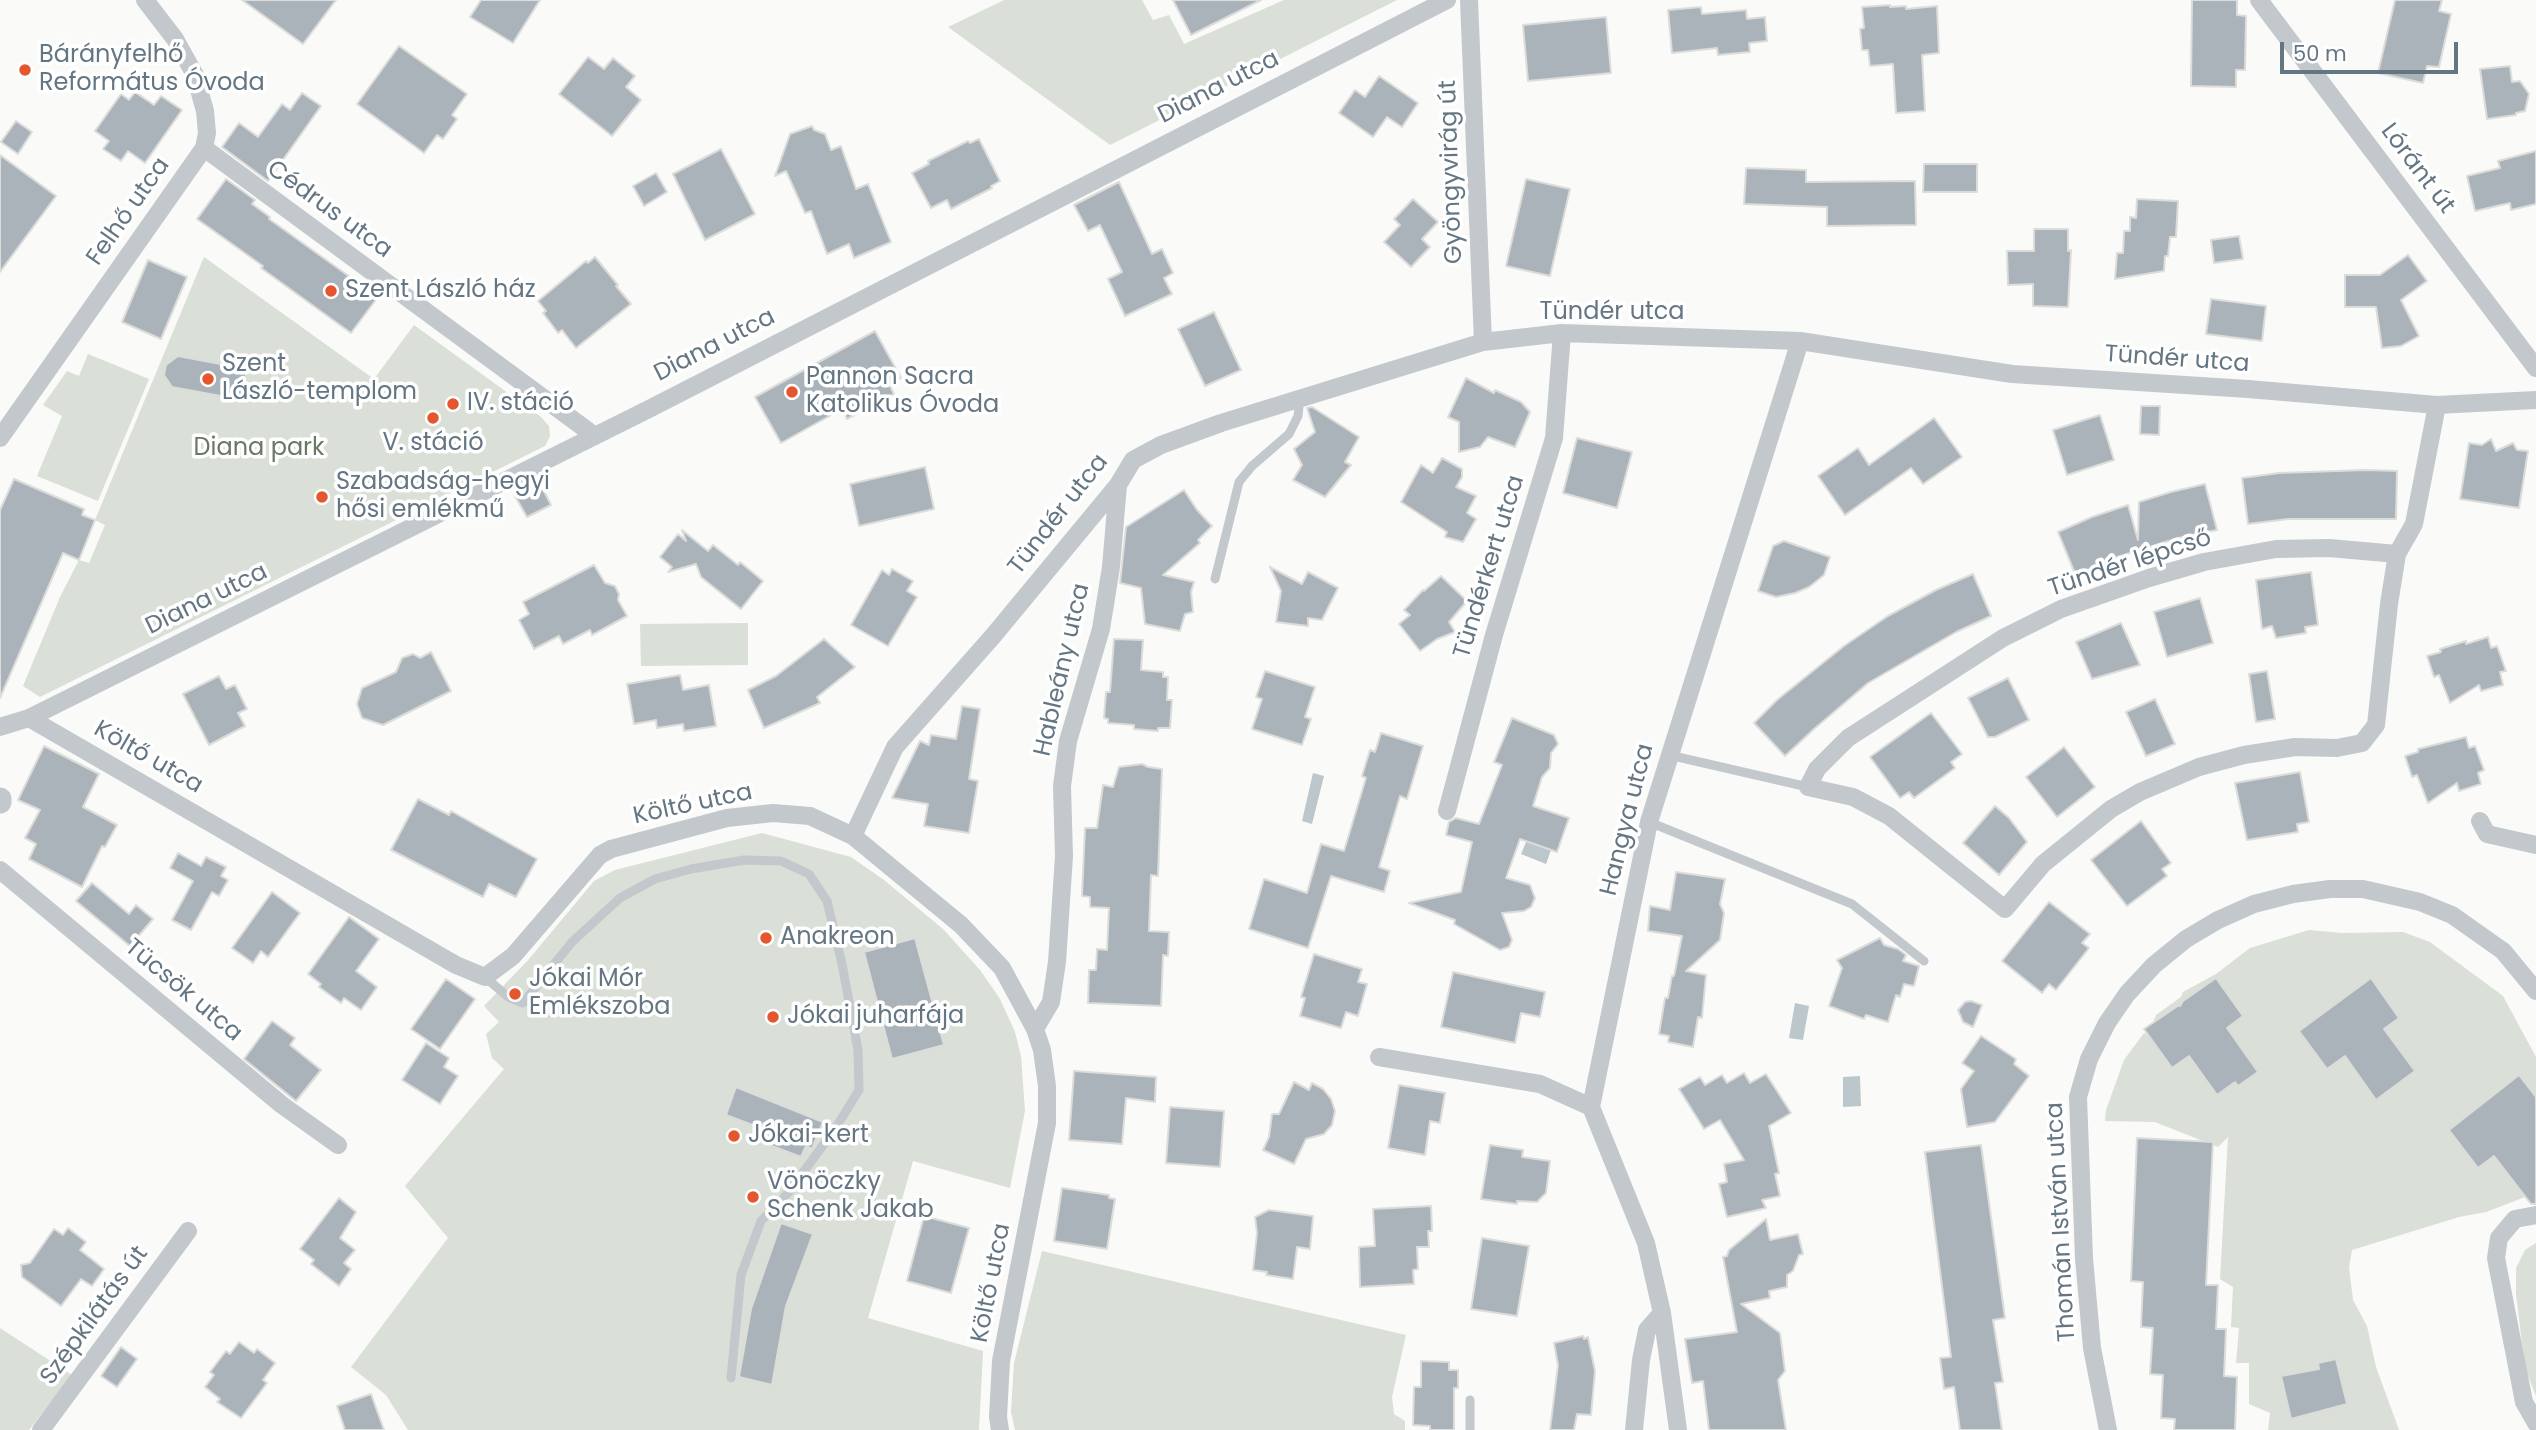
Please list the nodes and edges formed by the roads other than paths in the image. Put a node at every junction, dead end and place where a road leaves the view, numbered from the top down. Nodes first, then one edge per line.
1 (145, 0) edge
2 (1447, 0) edge
3 (1469, 0) edge
4 (2259, 0) edge
5 (204, 148) junction
6 (1562, 333) junction
7 (1800, 341) junction
8 (1483, 342) junction
9 (2536, 368) edge
10 (1300, 398) junction
11 (2536, 400) edge
12 (2437, 405) junction
13 (595, 436) junction
14 (0, 438) edge
15 (1118, 485) junction
16 (2398, 554) junction
17 (1216, 579) dead end
18 (29, 718) junction
19 (0, 727) edge
20 (1669, 755) junction
21 (1808, 787) junction
22 (1447, 811) dead end
23 (2480, 821) dead end
24 (1649, 822) junction
25 (853, 836) junction
26 (2536, 845) edge
27 (0, 870) edge
28 (1924, 961) dead end
29 (485, 977) junction
30 (2536, 991) edge
31 (1035, 1029) junction
32 (1379, 1057) dead end
33 (1591, 1107) junction
34 (338, 1145) dead end
35 (2536, 1215) edge
36 (188, 1231) dead end
37 (1662, 1313) junction
38 (730, 1378) dead end
39 (1470, 1400) dead end
40 (2536, 1423) edge
41 (41, 1430) edge
42 (1000, 1430) edge
43 (1470, 1430) edge
44 (1634, 1430) edge
45 (1678, 1430) edge
46 (2108, 1430) edge

1 - 5 street, Felhő utca
2 - 13 street, Diana utca
3 - 8 street, Gyöngyvirág út
4 - 9 street, Lóránt út
5 - 13 street, Cédrus utca
5 - 14 street, Felhő utca
6 - 7 street, Tündér utca
6 - 8 street, Tündér utca
6 - 22 street, Tündérkert utca
7 - 12 street, Tündér utca
7 - 20 street, Hangya utca
8 - 10 street, Tündér utca
10 - 15 street, Tündér utca
10 - 17 lane
11 - 12 street, Tündér utca
12 - 16 street
13 - 18 street, Diana utca
15 - 25 street, Tündér utca
15 - 31 street, Hableány utca
16 - 21 street, Tündér lépcső
16 - 21 street
18 - 19 street, Diana utca
18 - 29 street, Költő utca
20 - 21 lane
20 - 24 street, Hangya utca
23 - 26 street
24 - 28 lane
24 - 33 street, Hangya utca
25 - 29 street, Költő utca
25 - 31 street, Költő utca
27 - 34 street, Tücsök utca
29 - 38 lane
30 - 46 street, Thomán István utca
31 - 42 street, Költő utca
32 - 33 street
33 - 37 street
35 - 40 street
36 - 41 street, Szépkilátás út
37 - 44 street
37 - 45 street
39 - 43 lane

